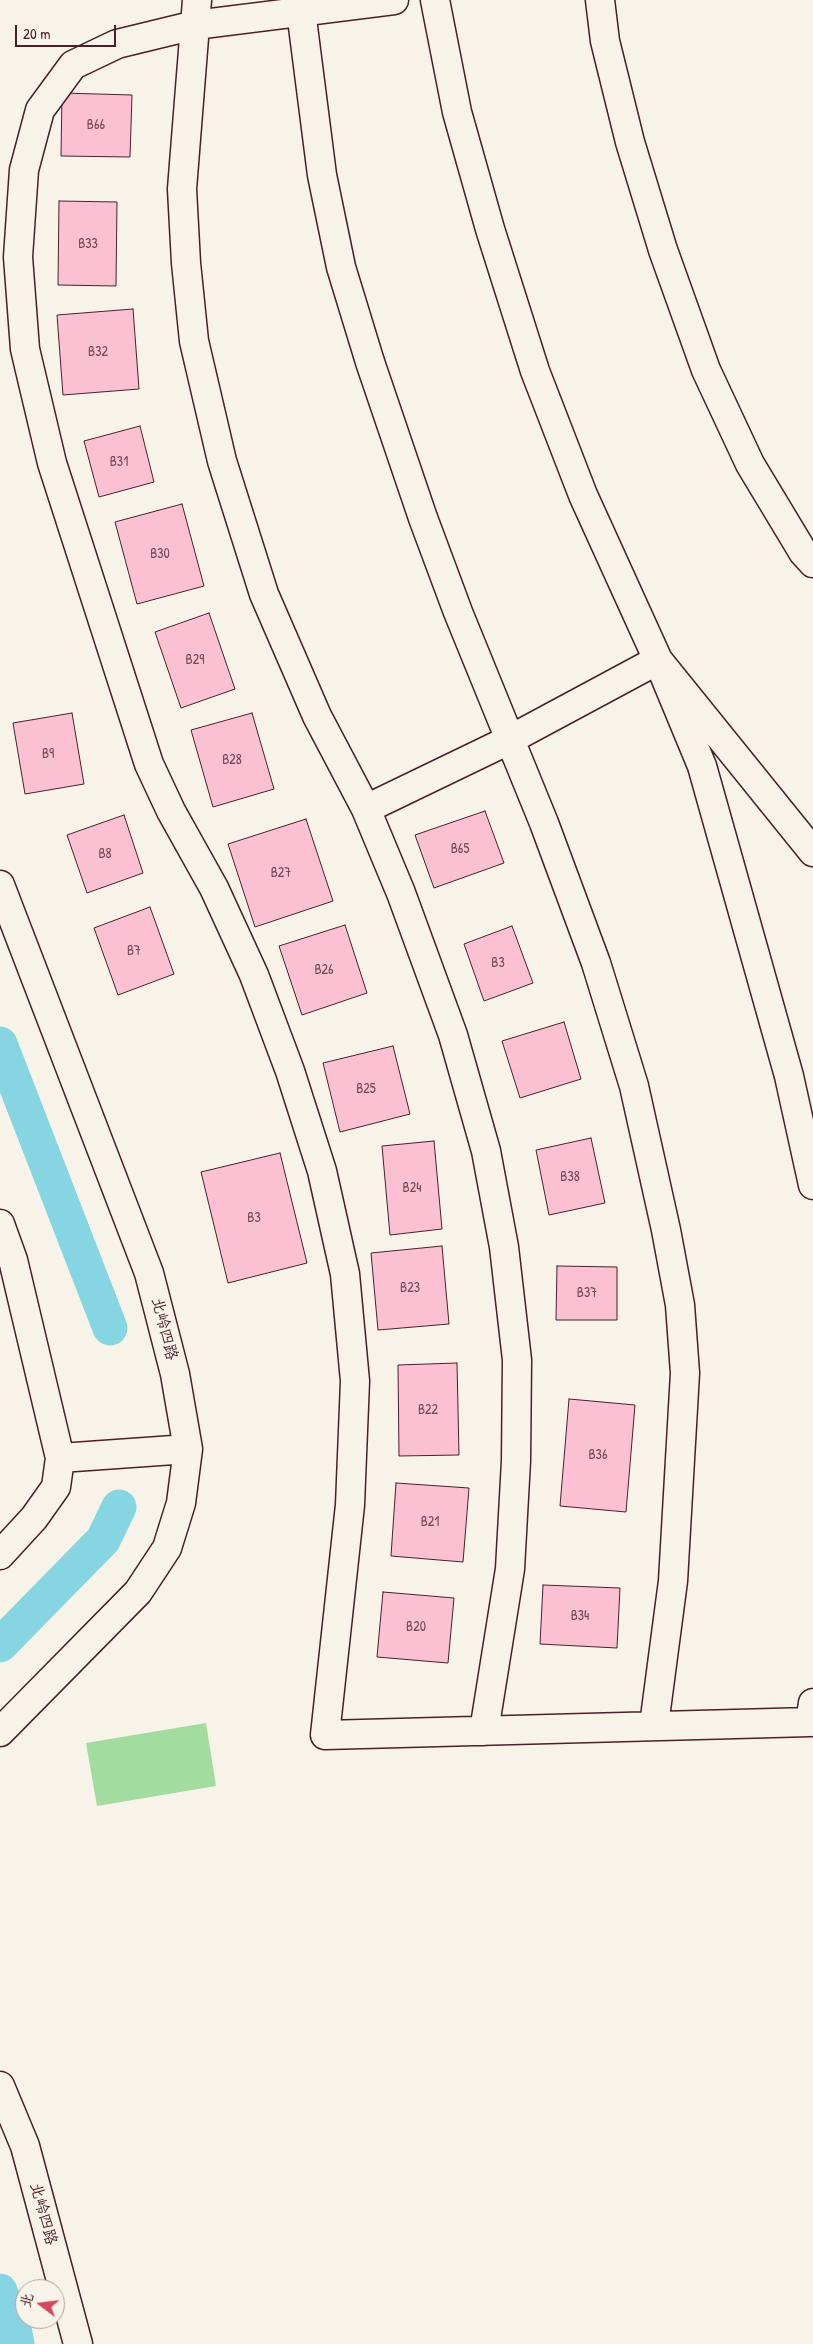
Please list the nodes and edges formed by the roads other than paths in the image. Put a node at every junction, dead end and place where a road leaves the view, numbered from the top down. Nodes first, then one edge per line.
1 (394, 0) edge
2 (435, 0) edge
3 (600, 0) edge
4 (196, 12) edge
5 (301, 12) junction
6 (813, 563) edge
7 (658, 660) junction
8 (509, 740) junction
9 (366, 809) junction
10 (813, 852) edge
11 (0, 885) edge
12 (813, 1184) edge
13 (0, 1224) edge
14 (188, 1449) junction
15 (60, 1458) junction
16 (0, 1555) edge
17 (813, 1703) edge
18 (654, 1725) junction
19 (484, 1731) junction
20 (0, 1732) edge
21 (0, 2086) edge
22 (78, 2344) edge

1 - 5 street
2 - 7 street
3 - 6 street
4 - 5 street
4 - 9 street
4 - 19 street
5 - 8 street
7 - 8 street
7 - 10 street
7 - 12 street
8 - 9 street
8 - 18 street
9 - 19 street
11 - 14 street, 北岭四路
13 - 15 street
14 - 15 street
14 - 20 street, 北岭四路
15 - 16 street
17 - 18 street
18 - 19 street
21 - 22 street, 北岭四路

